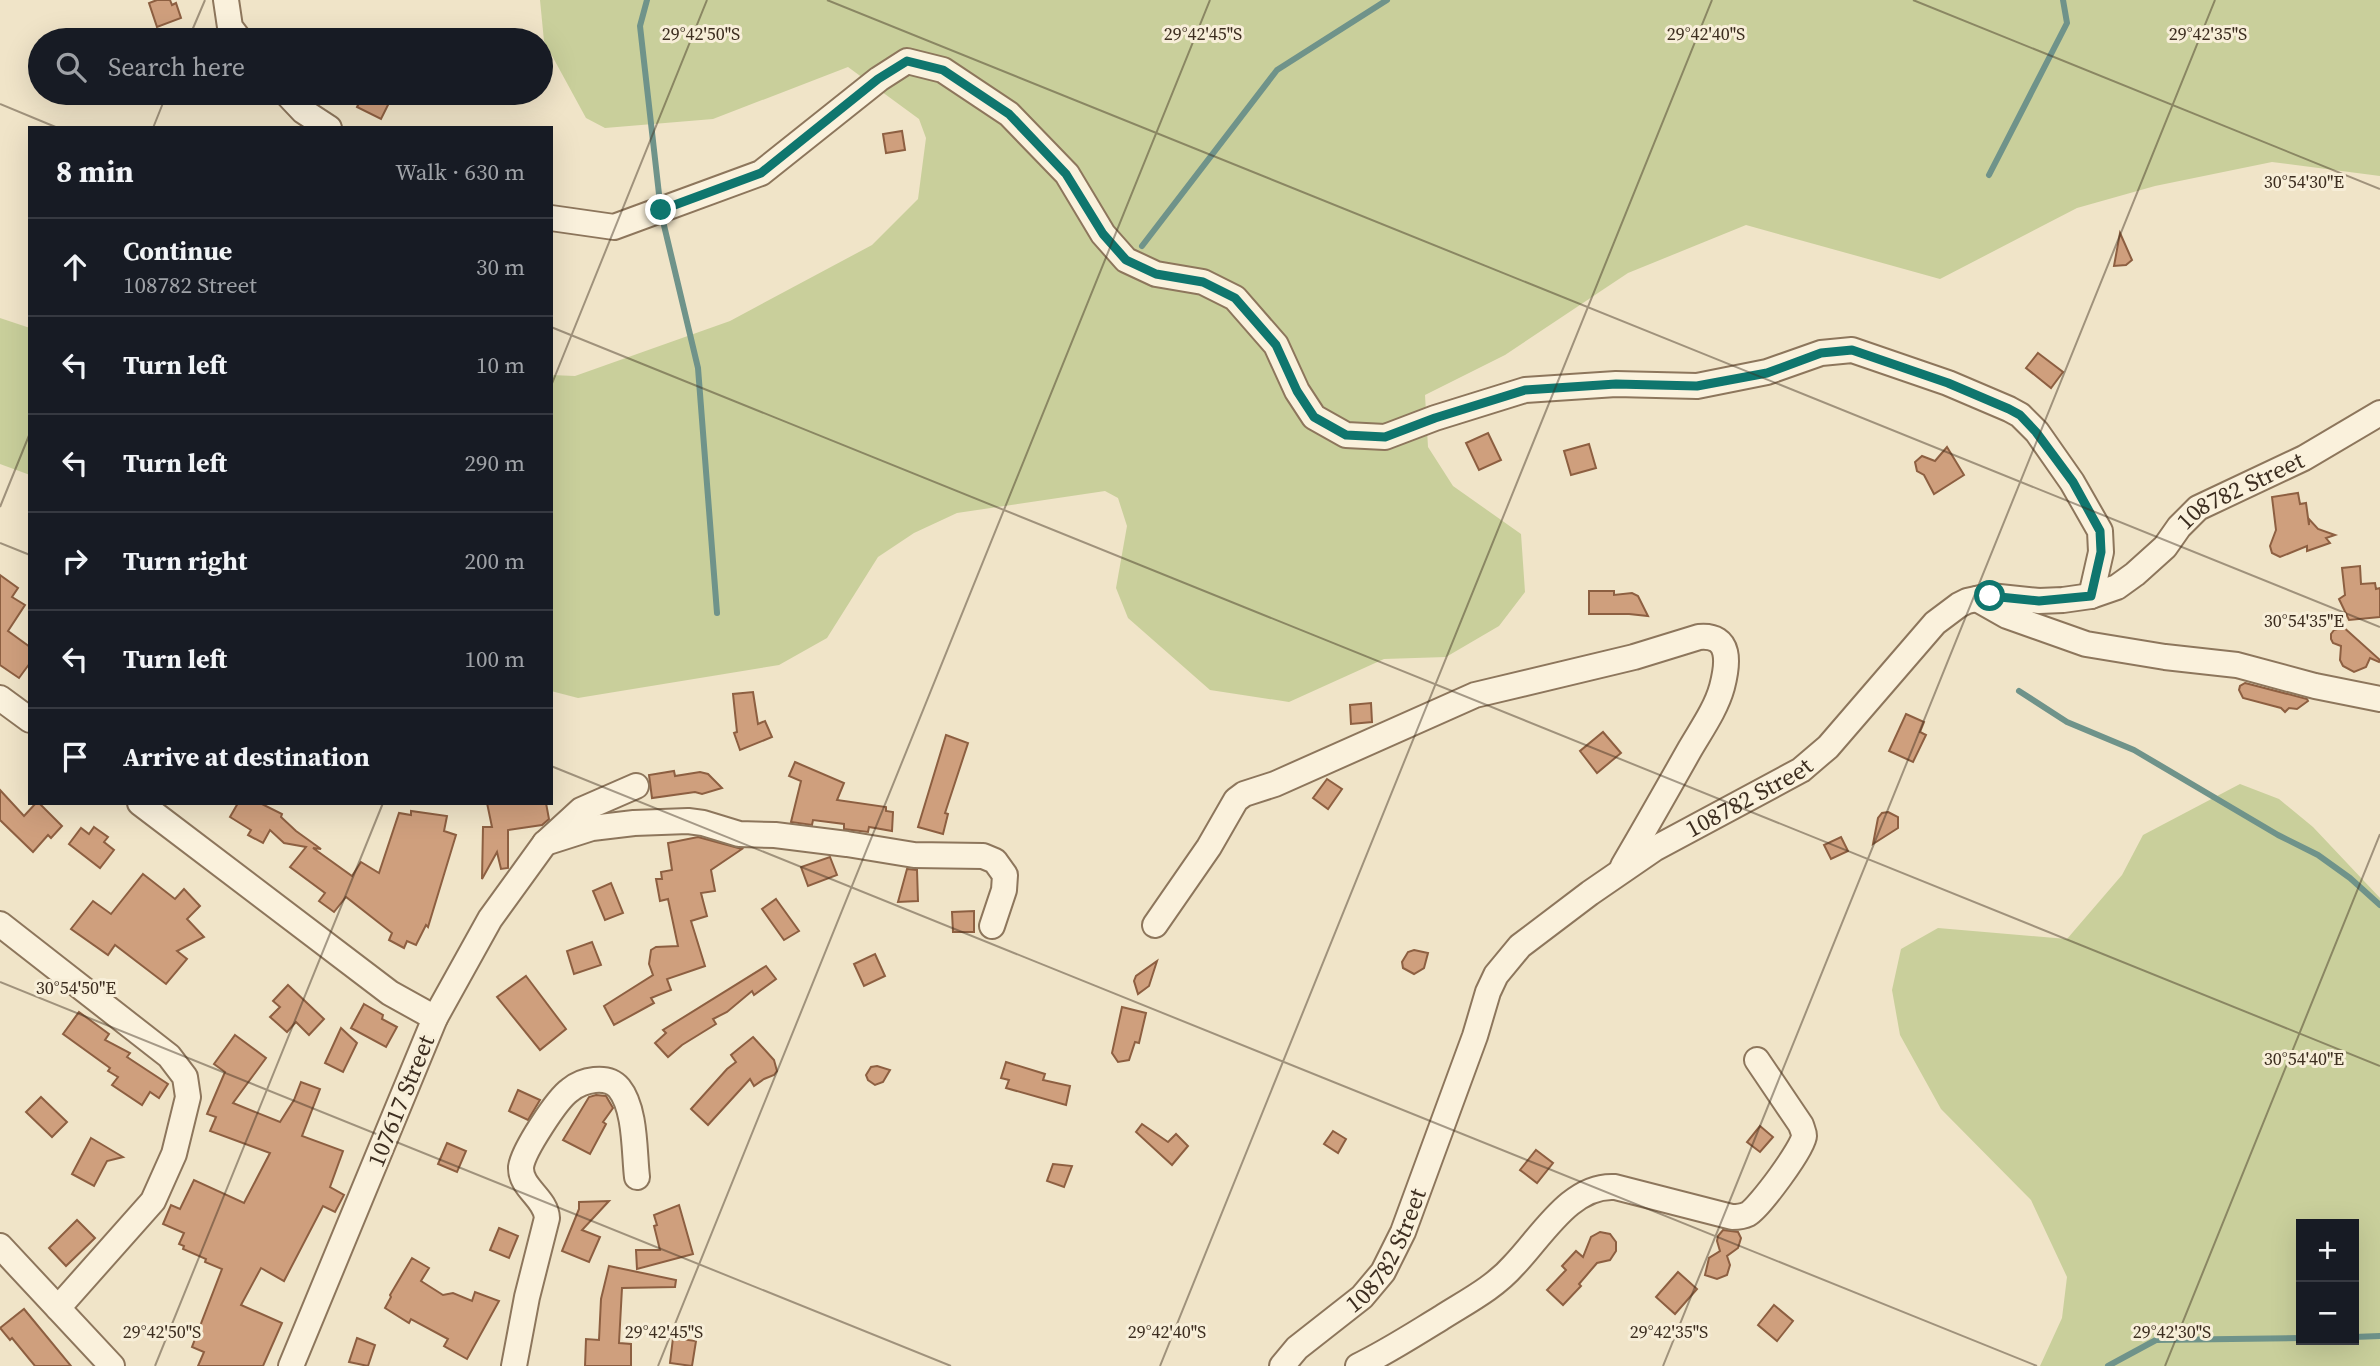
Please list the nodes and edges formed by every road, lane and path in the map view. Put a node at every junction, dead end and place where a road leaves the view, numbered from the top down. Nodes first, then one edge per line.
1 (226, 0) edge
2 (231, 28) edge
3 (297, 105) edge
4 (326, 126) edge
5 (553, 218) edge
6 (2380, 413) edge
7 (2091, 596) junction
8 (1977, 598) junction
9 (0, 698) edge
10 (2380, 698) edge
11 (28, 719) edge
12 (636, 786) dead end
13 (142, 805) edge
14 (545, 843) junction
15 (1620, 873) junction
16 (0, 924) edge
17 (1155, 925) dead end
18 (992, 926) dead end
19 (435, 1018) junction
20 (1757, 1060) dead end
21 (637, 1177) dead end
22 (0, 1246) edge
23 (58, 1308) junction
24 (112, 1366) edge
25 (291, 1366) edge
26 (514, 1366) edge
27 (1282, 1366) edge
28 (1358, 1366) edge

1 - 2 street
3 - 4 street
5 - 7 street
6 - 7 street, 108782 Street
7 - 8 street, 108782 Street
8 - 10 street
8 - 15 street, 108782 Street
9 - 11 street
12 - 14 street
13 - 19 street, 107617 Street
14 - 18 street
14 - 19 street
15 - 17 street
15 - 27 street, 108782 Street
16 - 23 street
19 - 25 street, 107617 Street
20 - 28 street
21 - 26 street
22 - 23 street
23 - 24 street

